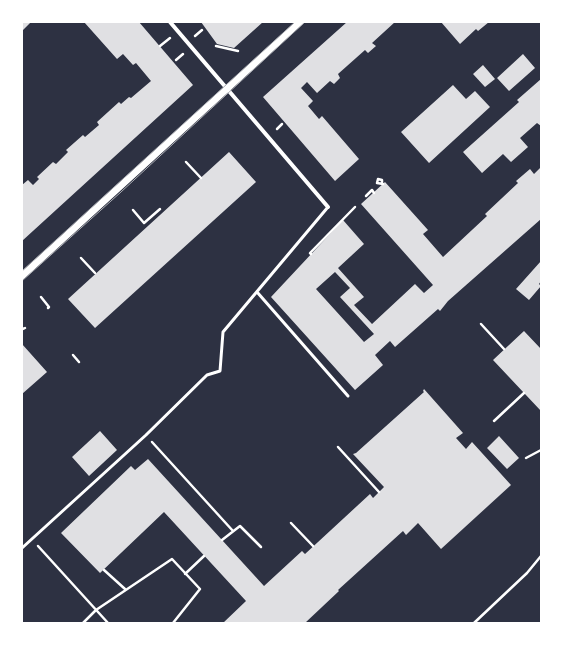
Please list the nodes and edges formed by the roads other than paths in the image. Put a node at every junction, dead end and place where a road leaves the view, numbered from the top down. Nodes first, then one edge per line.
1 (170, 22) edge
2 (300, 22) edge
3 (227, 89) junction
4 (328, 207) joint
5 (22, 276) edge
6 (257, 292) junction
7 (348, 396) dead end
8 (22, 548) edge

1 - 3 street
2 - 3 street
3 - 4 street
3 - 5 street
4 - 6 lane
6 - 7 lane
6 - 8 lane

